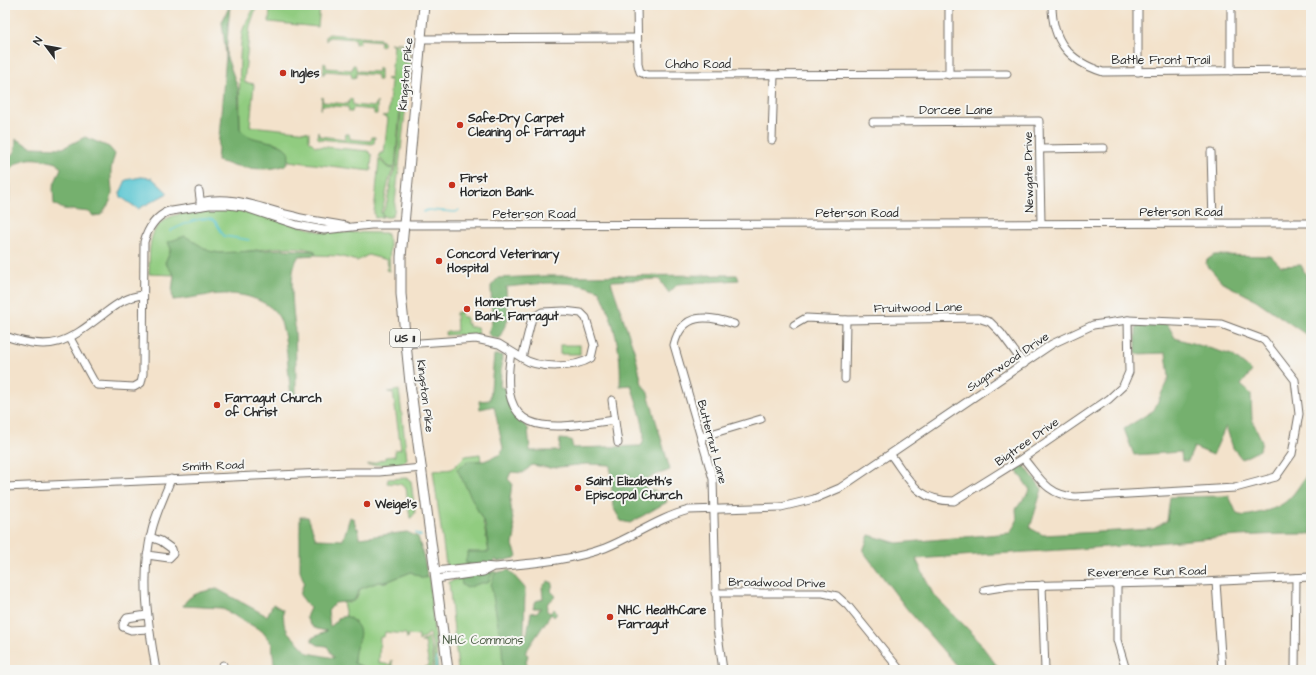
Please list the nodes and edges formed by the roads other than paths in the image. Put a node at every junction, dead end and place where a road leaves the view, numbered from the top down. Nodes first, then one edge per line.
1 (424, 5) edge
2 (638, 5) edge
3 (949, 5) edge
4 (1052, 5) edge
5 (1138, 5) edge
6 (1231, 5) edge
7 (637, 38) junction
8 (421, 39) junction
9 (1311, 70) edge
10 (1231, 71) junction
11 (1138, 72) junction
12 (1007, 74) dead end
13 (774, 75) junction
14 (949, 75) junction
15 (1039, 121) joint
16 (873, 122) dead end
17 (772, 140) dead end
18 (1104, 148) dead end
19 (1040, 149) junction
20 (1211, 152) dead end
21 (199, 191) dead end
22 (200, 204) junction
23 (1212, 222) junction
24 (1311, 223) edge
25 (1041, 224) junction
26 (404, 225) junction
27 (143, 295) junction
28 (846, 320) junction
29 (1128, 320) junction
30 (734, 324) dead end
31 (794, 325) dead end
32 (5, 336) edge
33 (70, 338) junction
34 (406, 344) junction
35 (511, 353) junction
36 (522, 358) junction
37 (1024, 364) junction
38 (846, 379) dead end
39 (612, 400) dead end
40 (761, 419) dead end
41 (615, 420) junction
42 (701, 437) junction
43 (618, 443) dead end
44 (891, 454) junction
45 (1023, 458) junction
46 (422, 468) junction
47 (171, 479) junction
48 (5, 486) edge
49 (714, 509) junction
50 (150, 537) junction
51 (147, 555) junction
52 (436, 575) junction
53 (1311, 577) edge
54 (1296, 578) junction
55 (1216, 582) junction
56 (1117, 584) junction
57 (1042, 586) junction
58 (984, 590) dead end
59 (715, 593) junction
60 (147, 615) junction
61 (149, 629) junction
62 (156, 670) edge
63 (448, 670) edge
64 (723, 670) edge
65 (900, 670) edge
66 (1045, 670) edge
67 (1126, 670) edge
68 (1222, 670) edge
69 (1295, 670) edge

1 - 8 main road, Kingston Pike / US 11
2 - 7 street
3 - 14 street
4 - 11 street, Battle Front Trail
5 - 11 street
6 - 10 street
7 - 8 street
7 - 13 street, Chaho Road
8 - 26 main road, Kingston Pike / US 11
9 - 10 street, Battle Front Trail
10 - 11 street, Battle Front Trail
12 - 14 street, Chaho Road
13 - 14 street, Chaho Road
13 - 17 street
15 - 16 street, Dorcee Lane
15 - 19 street, Newgate Drive
18 - 19 street
19 - 25 street, Newgate Drive
20 - 23 street
21 - 22 street
22 - 26 street, Peterson Road
22 - 27 street, Peterson Road
23 - 24 street, Peterson Road
23 - 25 street, Peterson Road
25 - 26 street, Peterson Road
26 - 34 main road, Kingston Pike / US 11
27 - 33 street
27 - 33 street
28 - 31 street, Fruitwood Lane
28 - 37 street, Fruitwood Lane
28 - 38 street
29 - 37 street, Sugarwood Drive
29 - 45 street, Bigtree Drive
29 - 45 street, Sugarwood Drive
30 - 42 street, Butternut Lane
32 - 33 street
34 - 35 street
34 - 46 main road, Kingston Pike / US 11
35 - 36 street
35 - 41 street
36 - 36 street
37 - 44 street, Sugarwood Drive
39 - 41 street
40 - 42 street
41 - 43 street
42 - 49 street, Butternut Lane
44 - 45 street, Bigtree Drive
44 - 49 street, Sugarwood Drive
46 - 47 street, Smith Road
46 - 52 main road, Kingston Pike / US 11
47 - 48 street, Smith Road
47 - 50 street
49 - 52 street, Sugarwood Drive
49 - 59 street, Butternut Lane
50 - 51 street
50 - 51 street
51 - 60 street
52 - 63 main road, Kingston Pike / US 11
53 - 54 street, Reverence Run Road
54 - 55 street, Reverence Run Road
54 - 69 street
55 - 56 street, Reverence Run Road
55 - 68 street
56 - 57 street, Reverence Run Road
56 - 67 street
57 - 58 street, Reverence Run Road
57 - 66 street
59 - 64 street, Butternut Lane
59 - 65 street, Broadwood Drive
60 - 61 street
60 - 61 street
61 - 62 street

